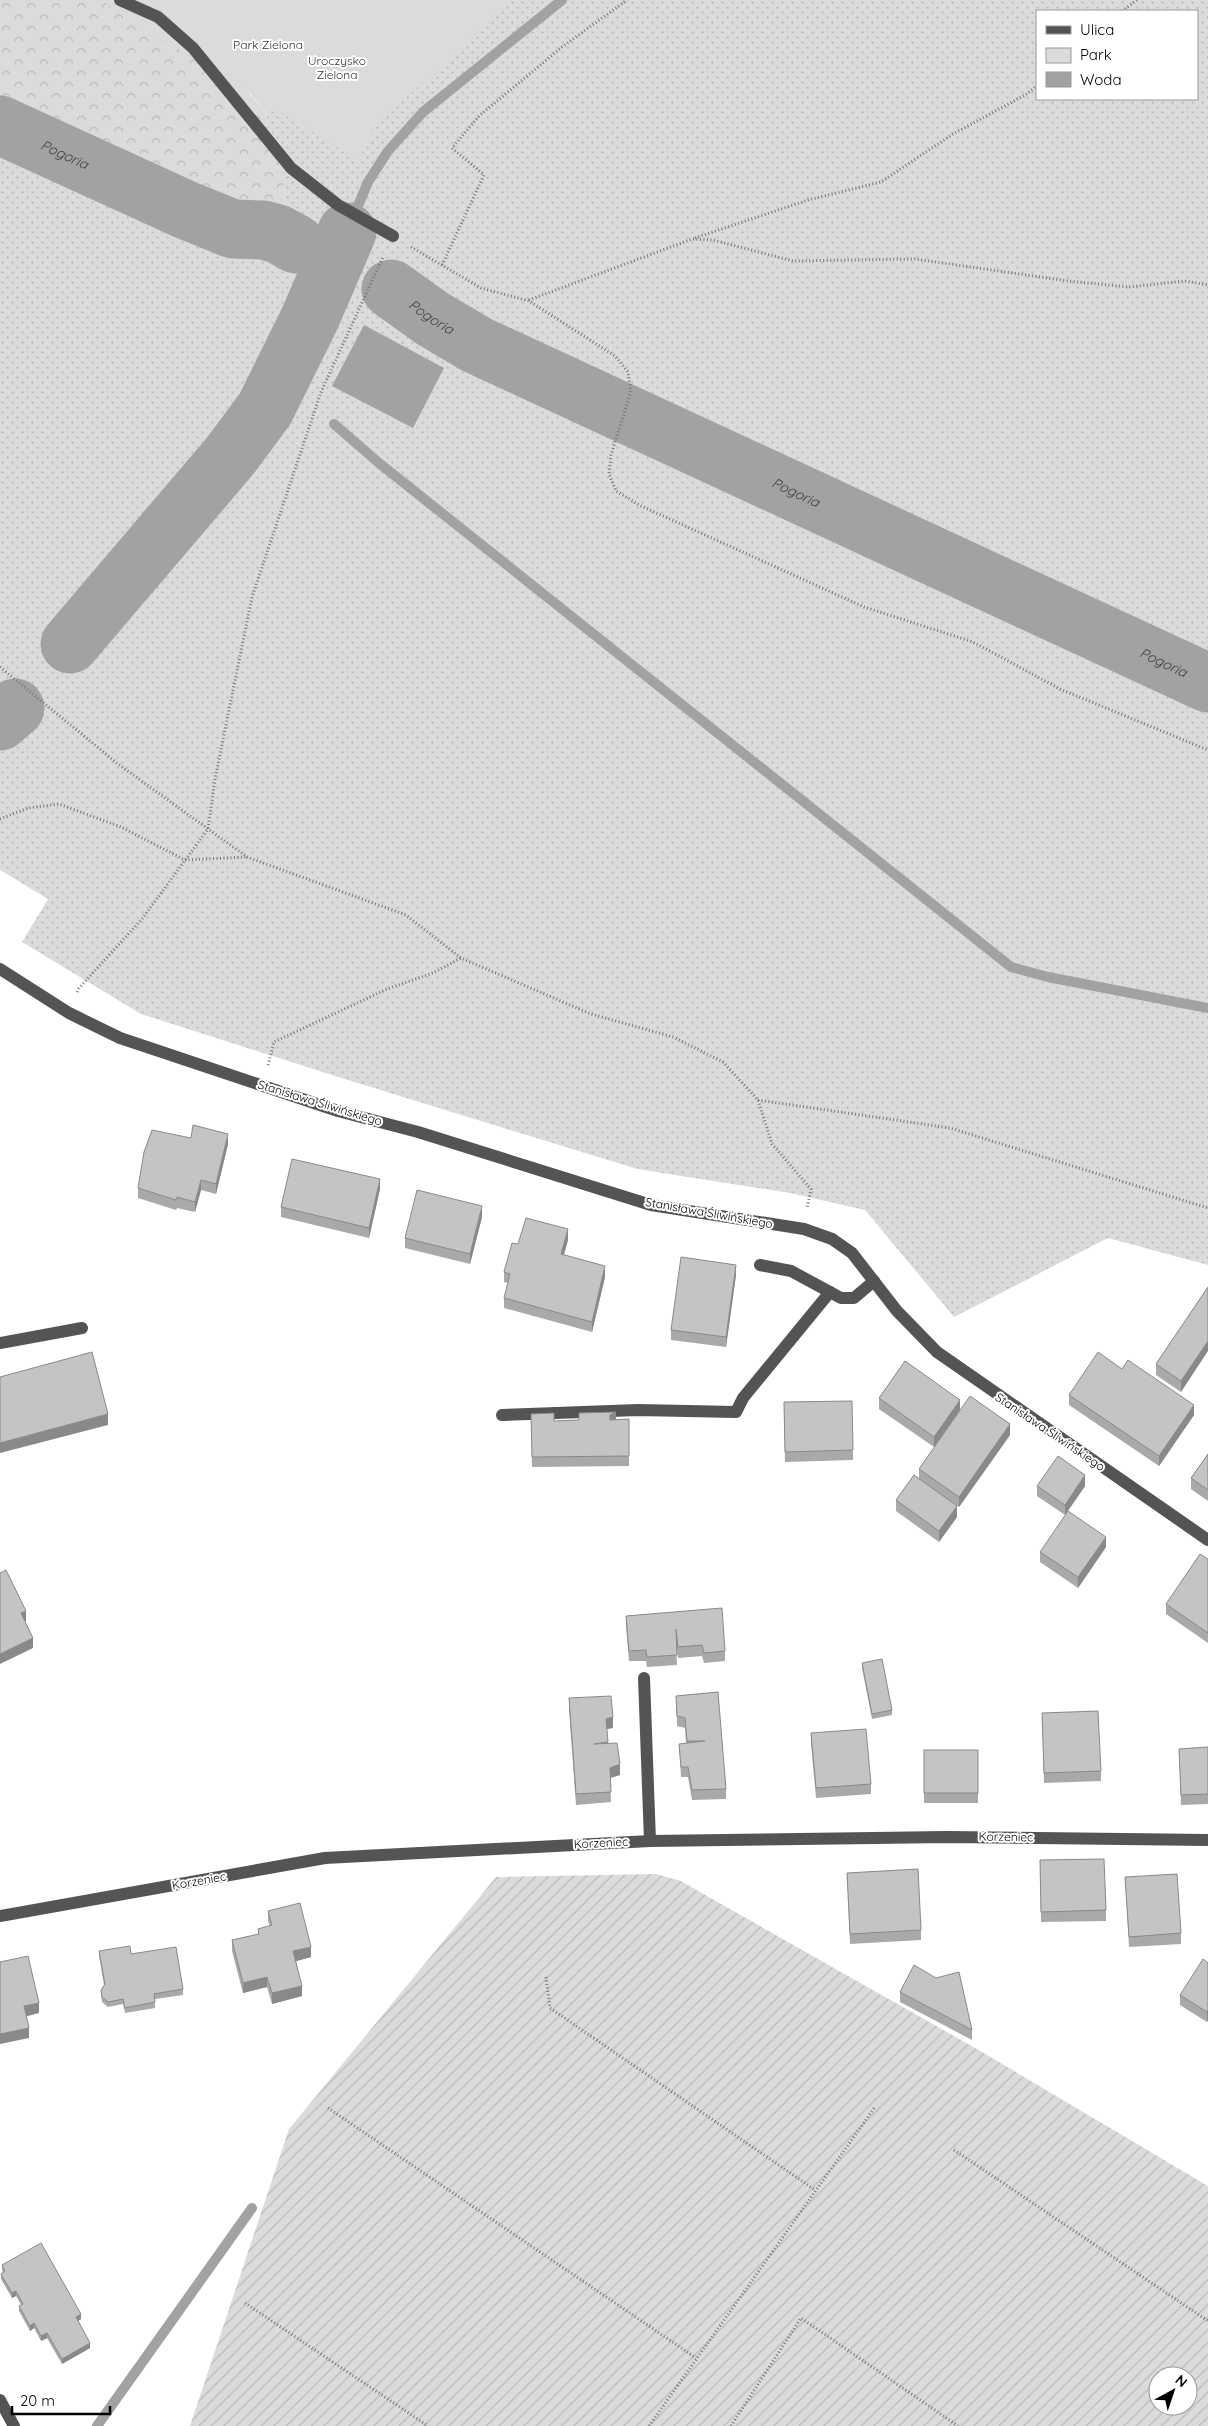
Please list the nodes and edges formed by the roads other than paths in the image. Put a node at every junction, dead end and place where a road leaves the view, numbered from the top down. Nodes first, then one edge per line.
1 (120, 0) edge
2 (393, 236) road end
3 (0, 969) edge
4 (760, 1266) dead end
5 (874, 1281) junction
6 (830, 1292) junction
7 (82, 1328) dead end
8 (0, 1342) edge
9 (502, 1415) dead end
10 (1208, 1540) edge
11 (644, 1678) dead end
12 (650, 1840) junction
13 (1208, 1840) edge
14 (0, 1916) edge
15 (0, 2400) edge
16 (14, 2426) edge

1 - 2 street
3 - 5 street, Stanisława Śliwińskiego
4 - 6 street
5 - 6 street
5 - 10 street, Stanisława Śliwińskiego
6 - 9 street
7 - 8 street
11 - 12 street
12 - 13 street, Korzeniec
12 - 14 street, Korzeniec
15 - 16 street

